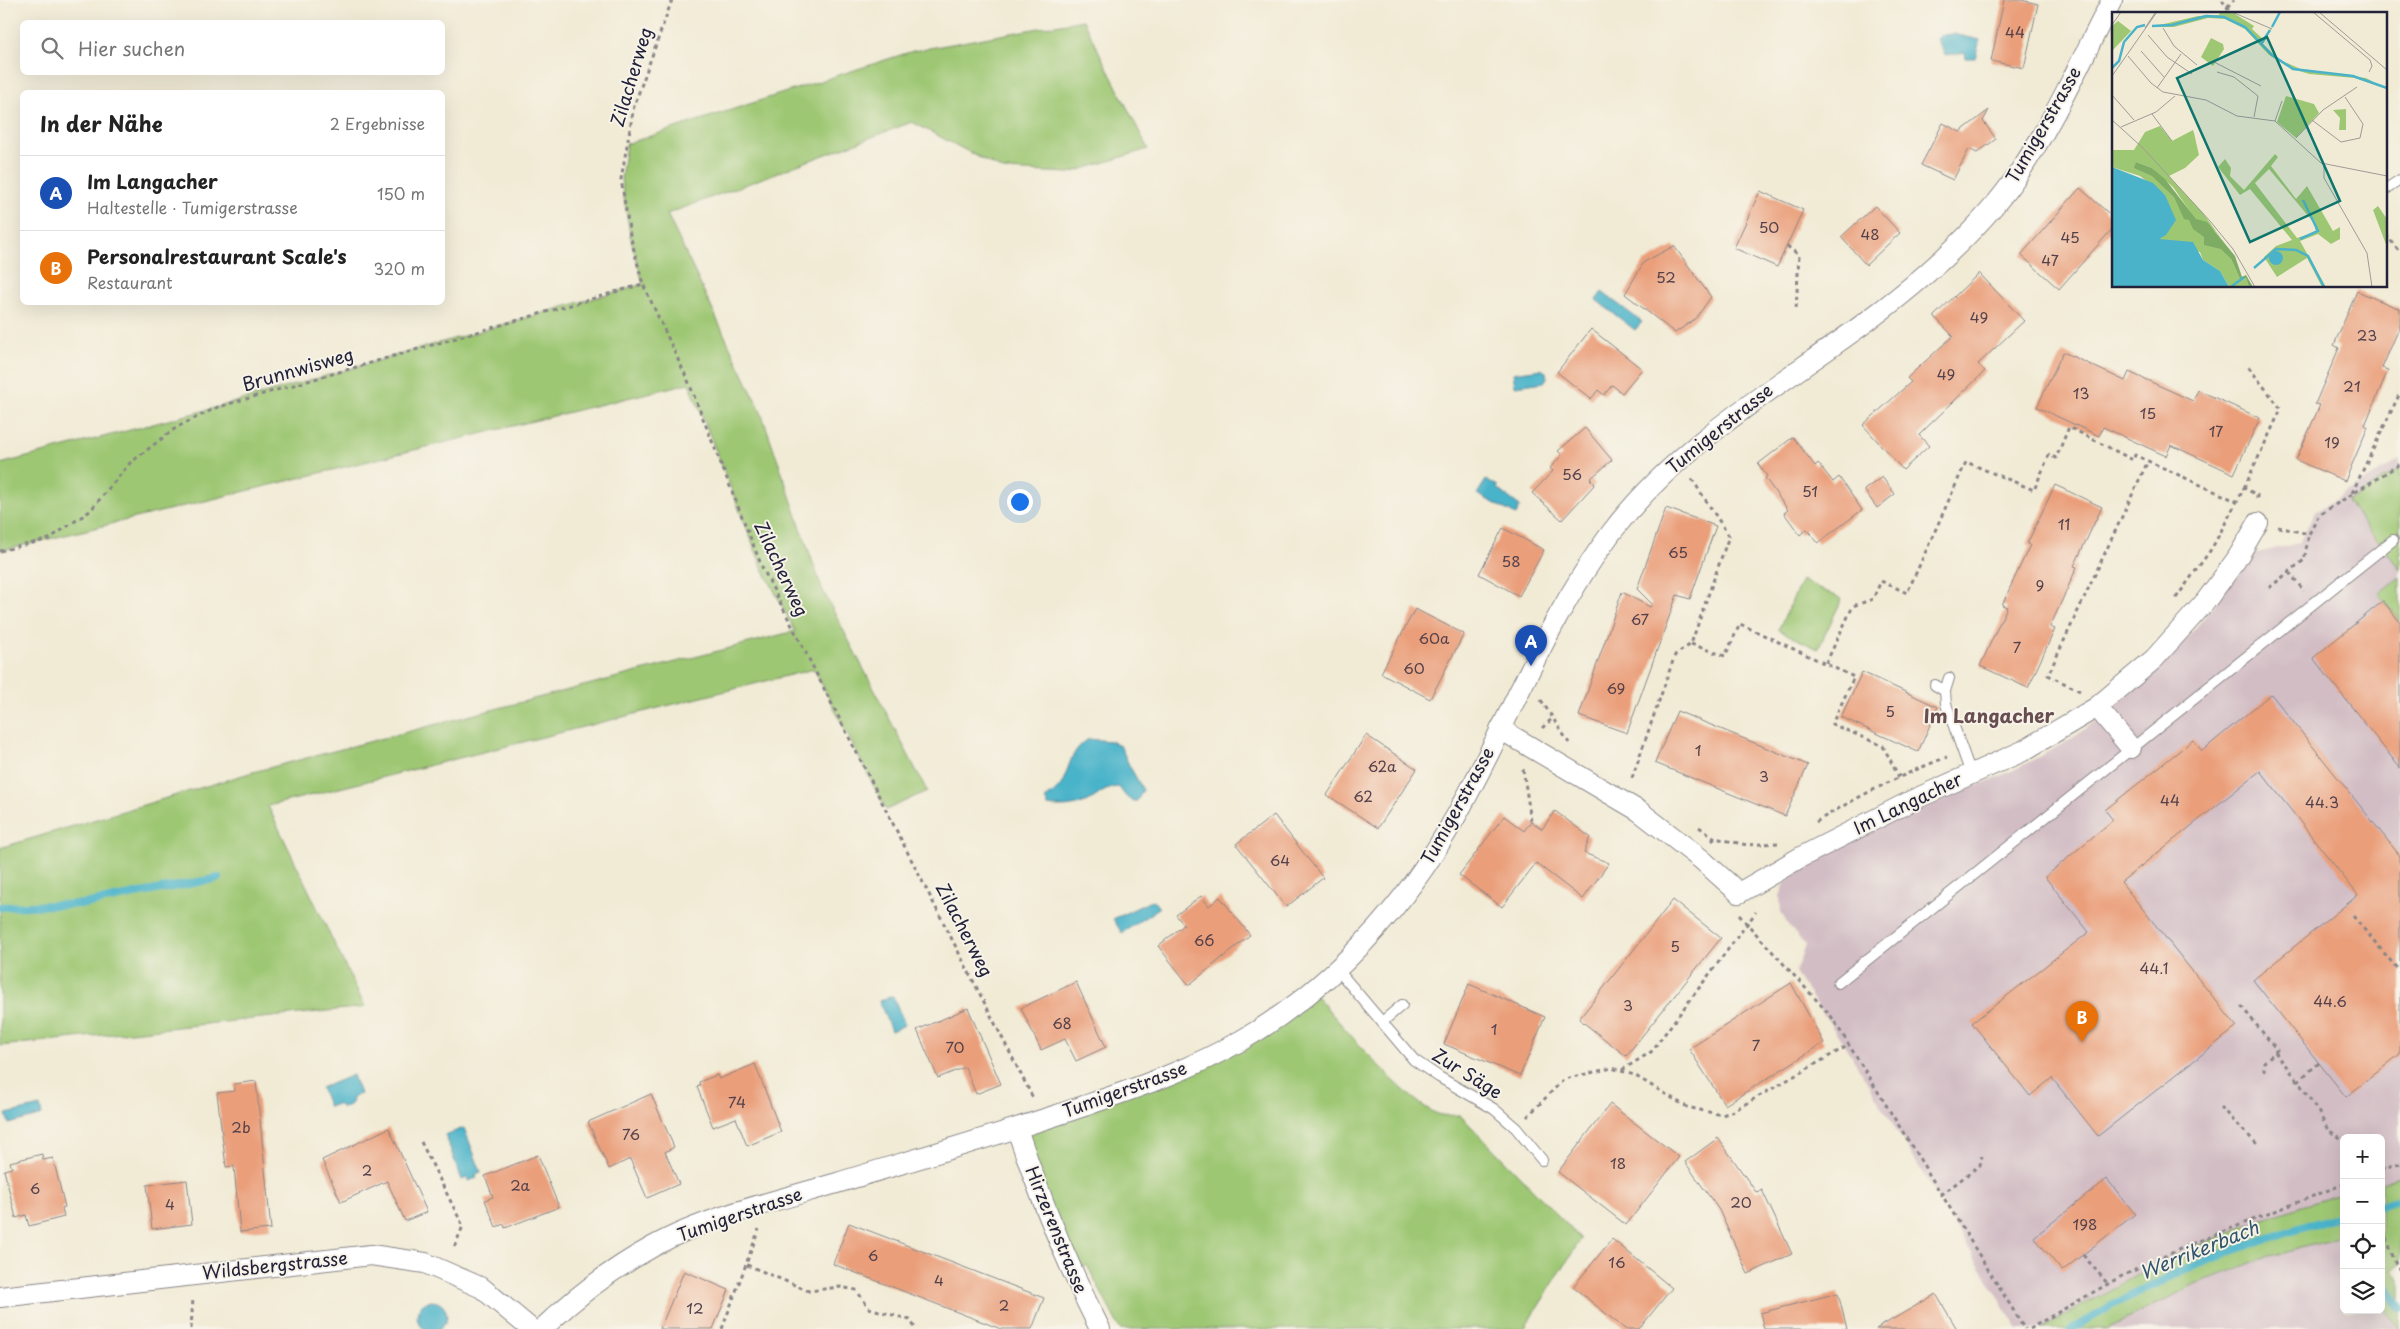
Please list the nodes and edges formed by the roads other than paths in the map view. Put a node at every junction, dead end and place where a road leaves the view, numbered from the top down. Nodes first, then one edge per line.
1 (2112, 0) edge
2 (2400, 180) edge
3 (2388, 188) edge
4 (2258, 523) road end
5 (2392, 540) dead end
6 (1949, 678) dead end
7 (1935, 684) dead end
8 (1944, 691) junction
9 (2097, 707) junction
10 (1500, 729) junction
11 (2131, 748) junction
12 (1971, 774) junction
13 (1337, 969) junction
14 (1838, 983) dead end
15 (1402, 1005) dead end
16 (1382, 1022) junction
17 (1017, 1129) junction
18 (1542, 1160) dead end
19 (0, 1297) edge
20 (531, 1329) edge
21 (542, 1329) edge
22 (1100, 1329) edge

1 - 10 street, Tumigerstrasse
2 - 3 lane
4 - 9 street, Im Langacher
5 - 11 lane
6 - 8 lane
7 - 8 lane
8 - 12 lane
9 - 11 street
9 - 12 street, Im Langacher
10 - 12 street, Im Langacher
10 - 13 street, Tumigerstrasse
11 - 14 lane
13 - 16 lane, Zur Säge
13 - 17 street, Tumigerstrasse
15 - 16 lane
16 - 18 lane, Zur Säge
17 - 21 street, Tumigerstrasse
17 - 22 street, Hirzerenstrasse
19 - 20 street, Wildsbergstrasse

